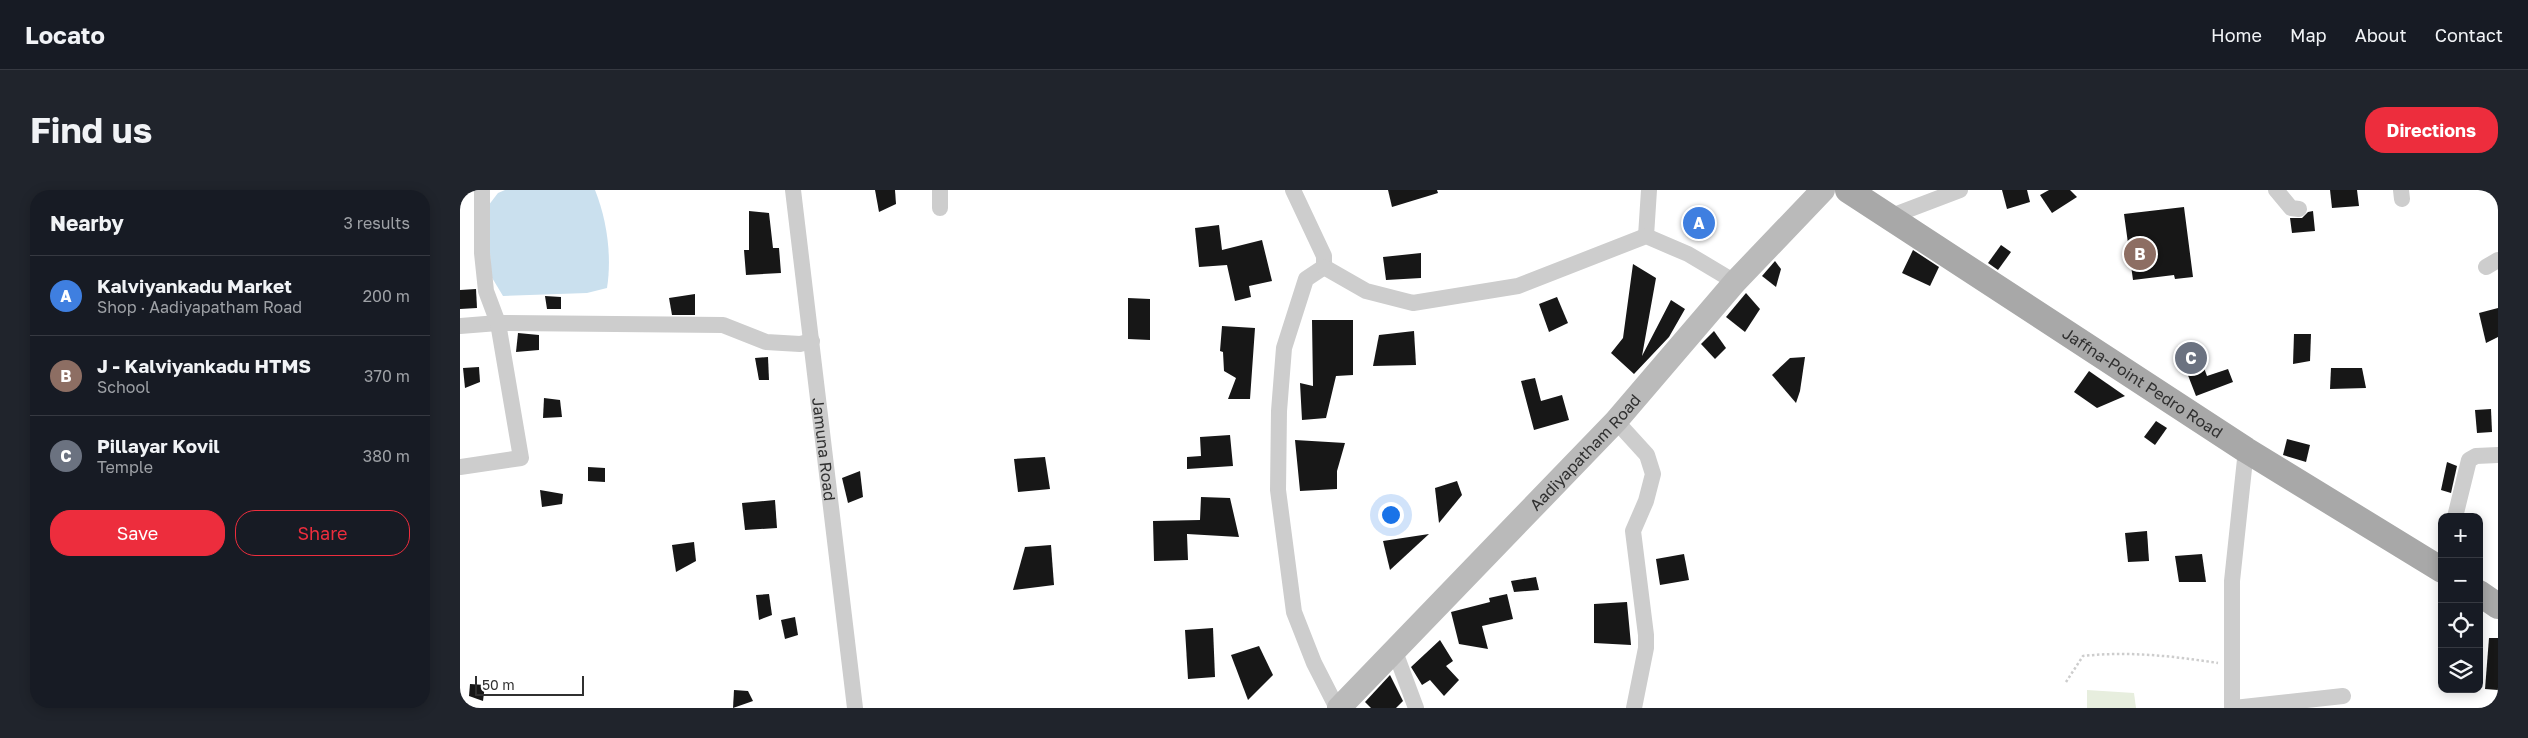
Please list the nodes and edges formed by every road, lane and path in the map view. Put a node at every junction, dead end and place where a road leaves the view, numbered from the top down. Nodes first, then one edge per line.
1 (482, 190) edge
2 (793, 190) edge
3 (940, 190) edge
4 (1292, 190) edge
5 (1649, 190) edge
6 (1823, 190) edge
7 (1848, 190) edge
8 (1960, 190) edge
9 (2276, 190) edge
10 (940, 208) dead end
11 (2299, 209) dead end
12 (1889, 217) junction
13 (1646, 236) junction
14 (1324, 267) junction
15 (1735, 282) junction
16 (498, 323) junction
17 (460, 326) edge
18 (812, 342) junction
19 (1616, 421) junction
20 (2246, 450) junction
21 (2498, 455) edge
22 (460, 467) edge
23 (2456, 513) edge
24 (2438, 568) edge
25 (2483, 596) edge
26 (2498, 606) edge
27 (1394, 649) junction
28 (2232, 665) junction
29 (2066, 682) dead end
30 (2343, 696) dead end
31 (855, 708) edge
32 (1338, 708) edge
33 (1416, 708) edge
34 (1634, 708) edge
35 (2233, 708) edge

1 - 16 street
2 - 18 street, Jamuna Road
3 - 10 street
4 - 14 street
5 - 13 street
6 - 15 street, Aadiyapatham Road
7 - 12 main road, Jaffna-Point Pedro Road
8 - 12 street
9 - 11 street
12 - 20 main road, Jaffna-Point Pedro Road
13 - 14 street
13 - 15 street
14 - 32 street
15 - 19 street, Aadiyapatham Road
16 - 17 street
16 - 18 street
16 - 22 street
18 - 31 street, Jamuna Road
19 - 27 street, Aadiyapatham Road
19 - 34 street
20 - 24 main road, Jaffna-Point Pedro Road
20 - 28 street
21 - 23 street
25 - 26 main road
27 - 32 street, Aadiyapatham Road
27 - 33 street
28 - 29 path
28 - 35 street
30 - 35 street

